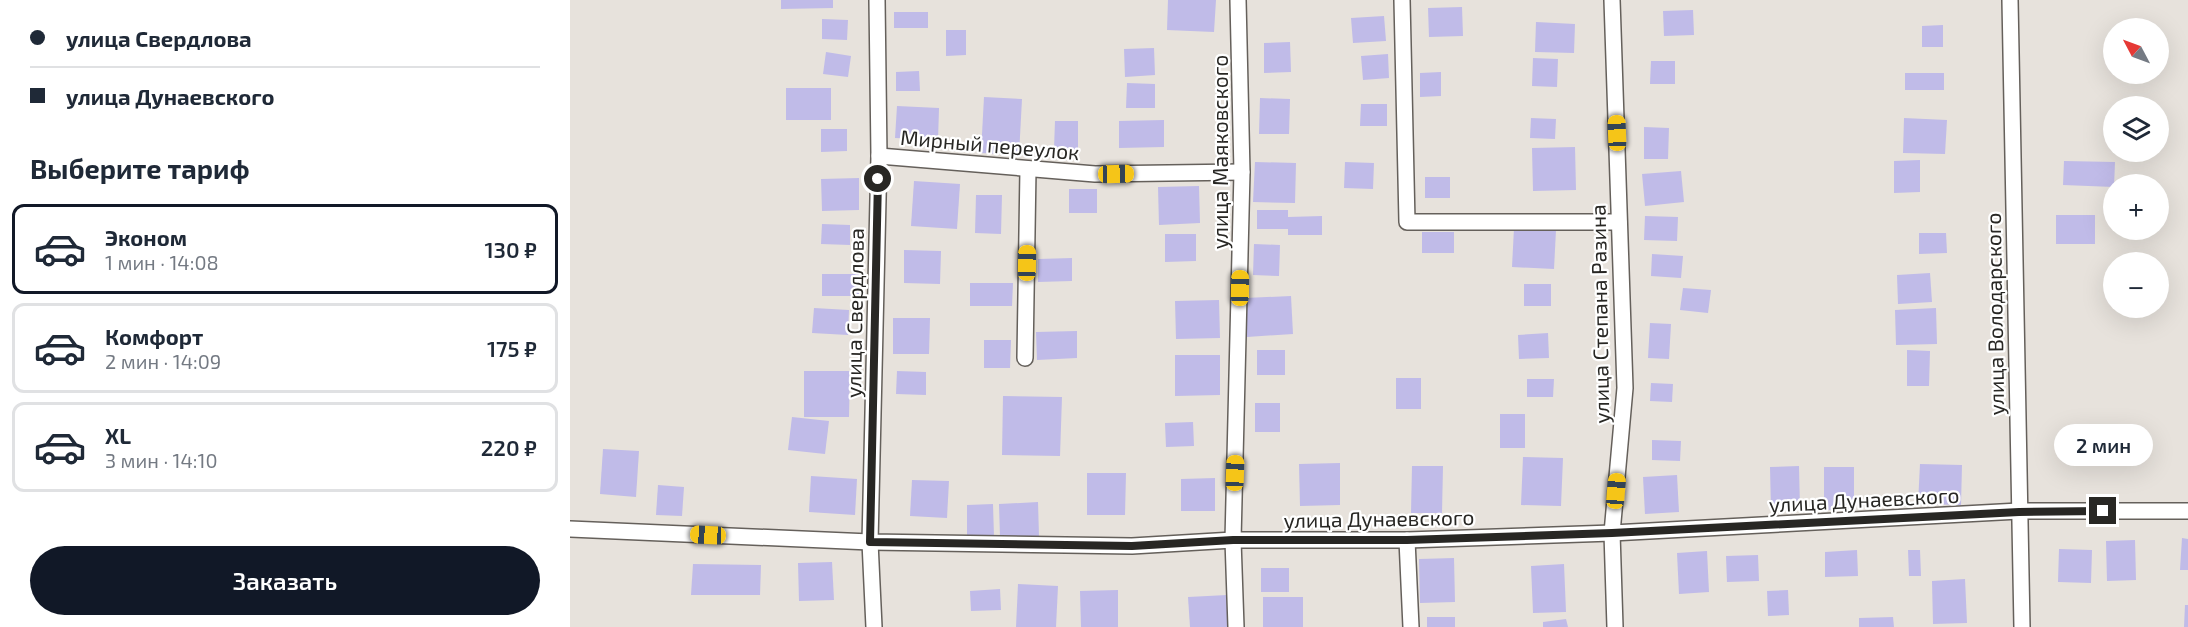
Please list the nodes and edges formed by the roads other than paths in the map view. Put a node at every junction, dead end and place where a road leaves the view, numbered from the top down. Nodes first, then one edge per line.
1 (878, 0) edge
2 (1238, 0) edge
3 (1402, 0) edge
4 (1612, 0) edge
5 (2010, 0) edge
6 (879, 156) junction
7 (1028, 169) junction
8 (1242, 172) junction
9 (1619, 222) junction
10 (1025, 358) dead end
11 (2188, 511) edge
12 (2019, 512) junction
13 (570, 529) edge
14 (1612, 533) junction
15 (1233, 540) junction
16 (1407, 540) junction
17 (870, 542) junction
18 (874, 627) edge
19 (1236, 627) edge
20 (1411, 627) edge
21 (1615, 627) edge
22 (2022, 627) edge

1 - 6 street, улица Свердлова
2 - 8 street, улица Маяковского
3 - 9 street
4 - 9 street, улица Степана Разина
5 - 12 street, улица Володарского
6 - 7 street, Мирный переулок
6 - 17 street, улица Свердлова
7 - 8 street, Мирный переулок
7 - 10 street
8 - 15 street, улица Маяковского
9 - 14 street, улица Степана Разина
11 - 12 street, улица Дунаевского
12 - 14 street, улица Дунаевского
12 - 22 street, улица Володарского
13 - 17 street, улица Дунаевского
14 - 16 street, улица Дунаевского
14 - 21 street, улица Степана Разина
15 - 16 street, улица Дунаевского
15 - 17 street, улица Дунаевского
15 - 19 street, улица Маяковского
16 - 20 street
17 - 18 street, улица Свердлова

